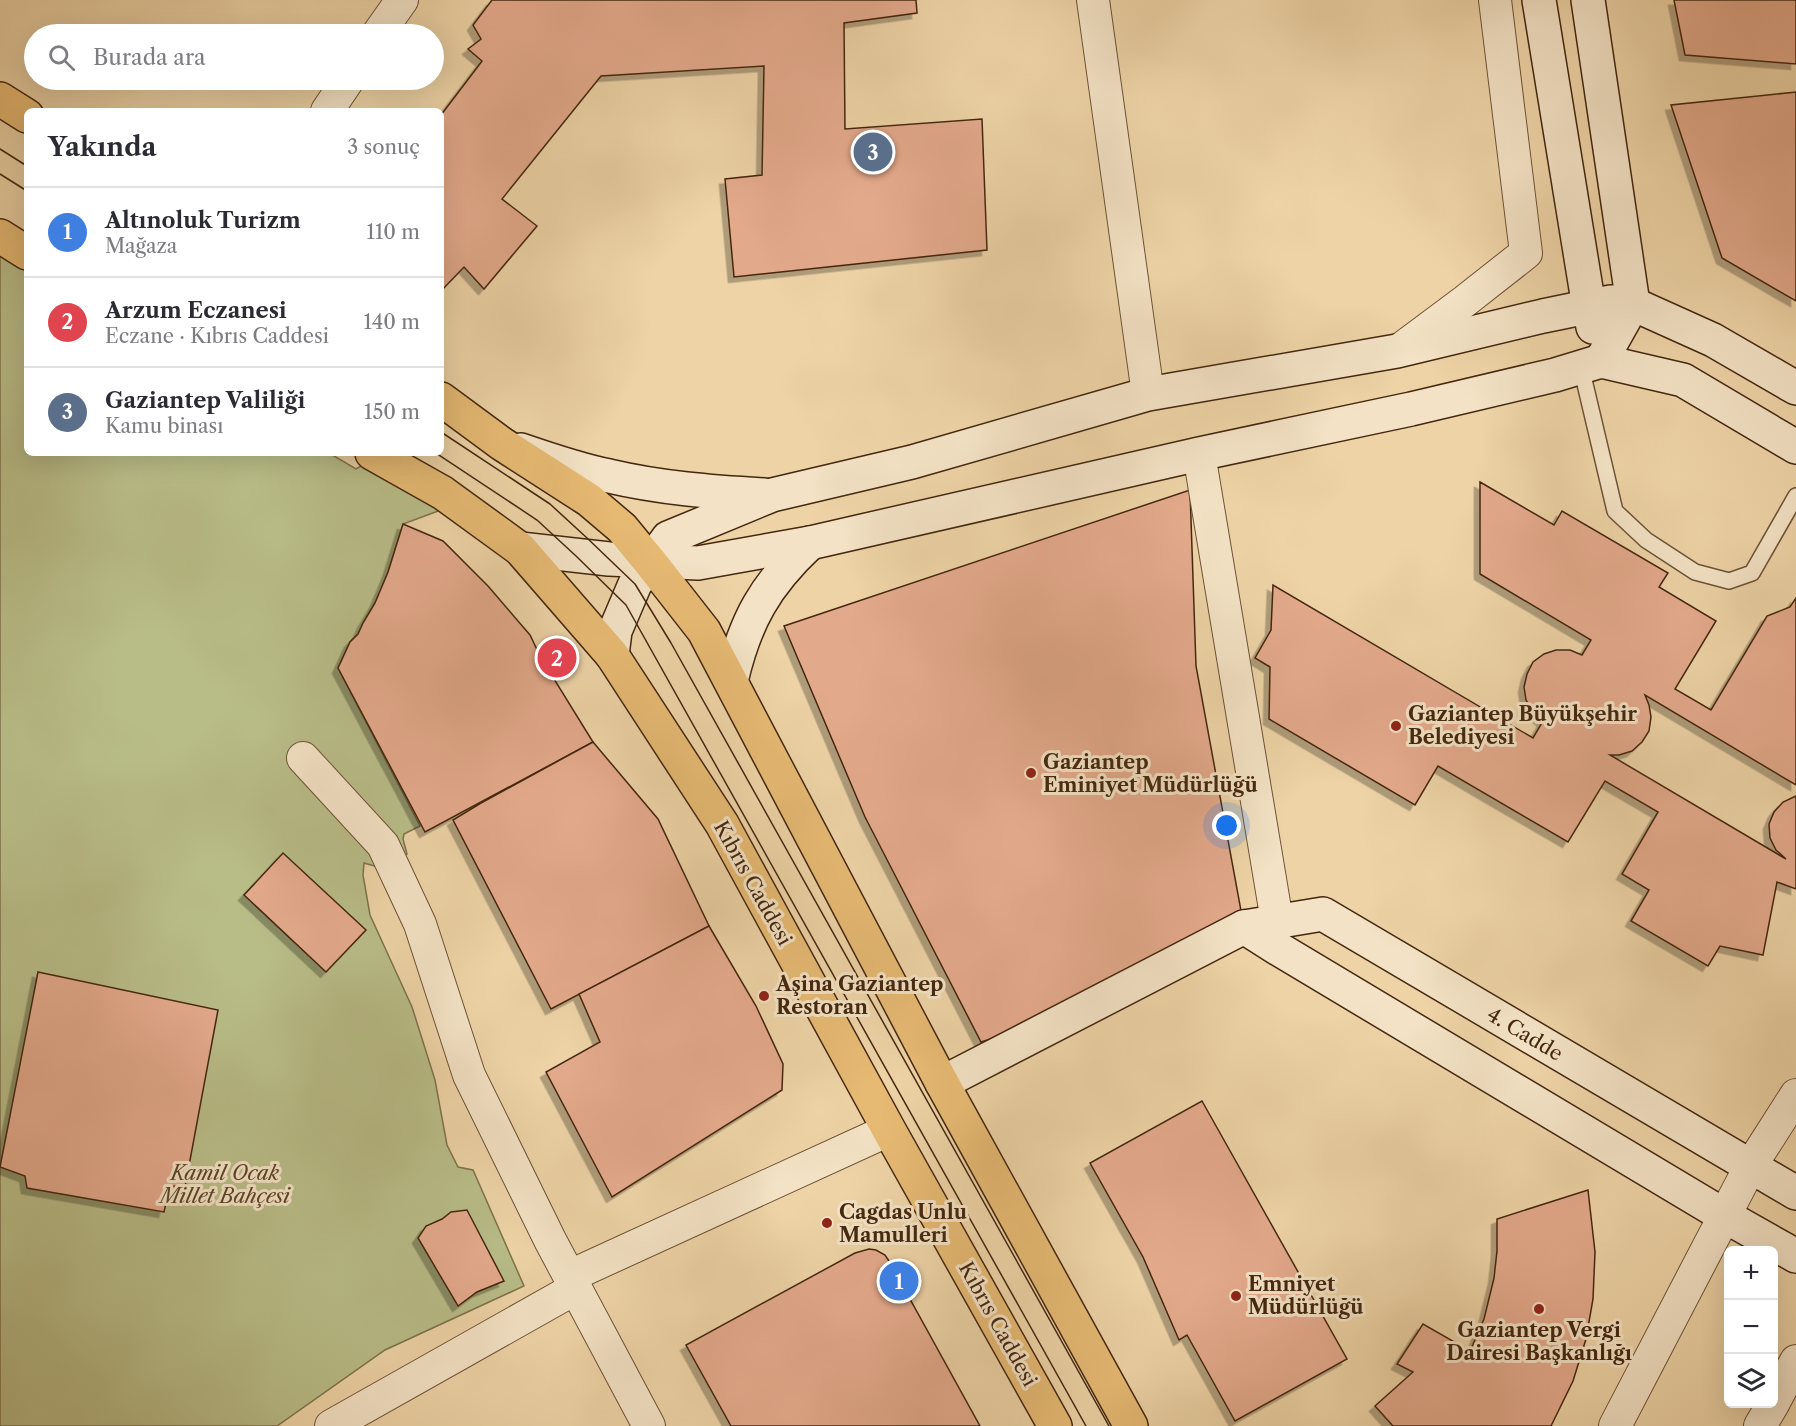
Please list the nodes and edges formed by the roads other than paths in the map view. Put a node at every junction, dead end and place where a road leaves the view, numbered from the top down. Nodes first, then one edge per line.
1 (402, 0) edge
2 (1093, 0) edge
3 (1495, 0) edge
4 (1539, 0) edge
5 (1588, 0) edge
6 (385, 24) edge
7 (341, 90) edge
8 (0, 99) edge
9 (329, 108) edge
10 (24, 114) edge
11 (0, 236) edge
12 (24, 251) edge
13 (1611, 305) junction
14 (1397, 351) junction
15 (1591, 364) junction
16 (1796, 388) edge
17 (1148, 394) junction
18 (444, 401) edge
19 (502, 444) junction
20 (1796, 447) edge
21 (1199, 454) junction
22 (377, 456) edge
23 (772, 495) junction
24 (1796, 496) edge
25 (810, 543) junction
26 (520, 549) junction
27 (650, 562) junction
28 (612, 655) junction
29 (731, 681) junction
30 (303, 758) dead end
31 (1277, 935) junction
32 (942, 1083) junction
33 (1796, 1095) edge
34 (889, 1130) junction
35 (1750, 1167) junction
36 (1796, 1194) edge
37 (1725, 1216) junction
38 (1796, 1256) edge
39 (573, 1282) junction
40 (1796, 1361) edge
41 (1778, 1394) edge
42 (1770, 1408) edge
43 (331, 1426) edge
44 (649, 1426) edge
45 (1055, 1426) edge
46 (1131, 1426) edge
47 (1615, 1426) edge
48 (1761, 1426) edge

1 - 6 street
2 - 17 street
3 - 14 street
4 - 13 main road
5 - 13 main road
7 - 9 street
8 - 10 main road
11 - 12 main road
13 - 14 main road
13 - 15 main road
13 - 15 main road
13 - 16 main road
14 - 17 main road
15 - 20 main road
15 - 21 main road
15 - 24 lane
17 - 23 main road
18 - 19 main road
19 - 23 main road
19 - 27 main road
21 - 25 main road
21 - 31 street
22 - 26 main road, Kıbrıs Caddesi
23 - 27 main road
25 - 27 main road
25 - 29 main road
26 - 27 main road
26 - 28 main road, Kıbrıs Caddesi
27 - 28 main road
27 - 29 main road
28 - 34 main road, Kıbrıs Caddesi
29 - 32 main road
30 - 39 street
31 - 32 main road
31 - 35 main road, 4. Cadde
31 - 37 main road
32 - 46 main road
33 - 35 street
34 - 39 street
34 - 45 main road, Kıbrıs Caddesi
35 - 36 main road, 4. Cadde
35 - 37 street
37 - 38 main road
37 - 47 street
39 - 43 street
39 - 44 street
40 - 41 street
42 - 48 street

